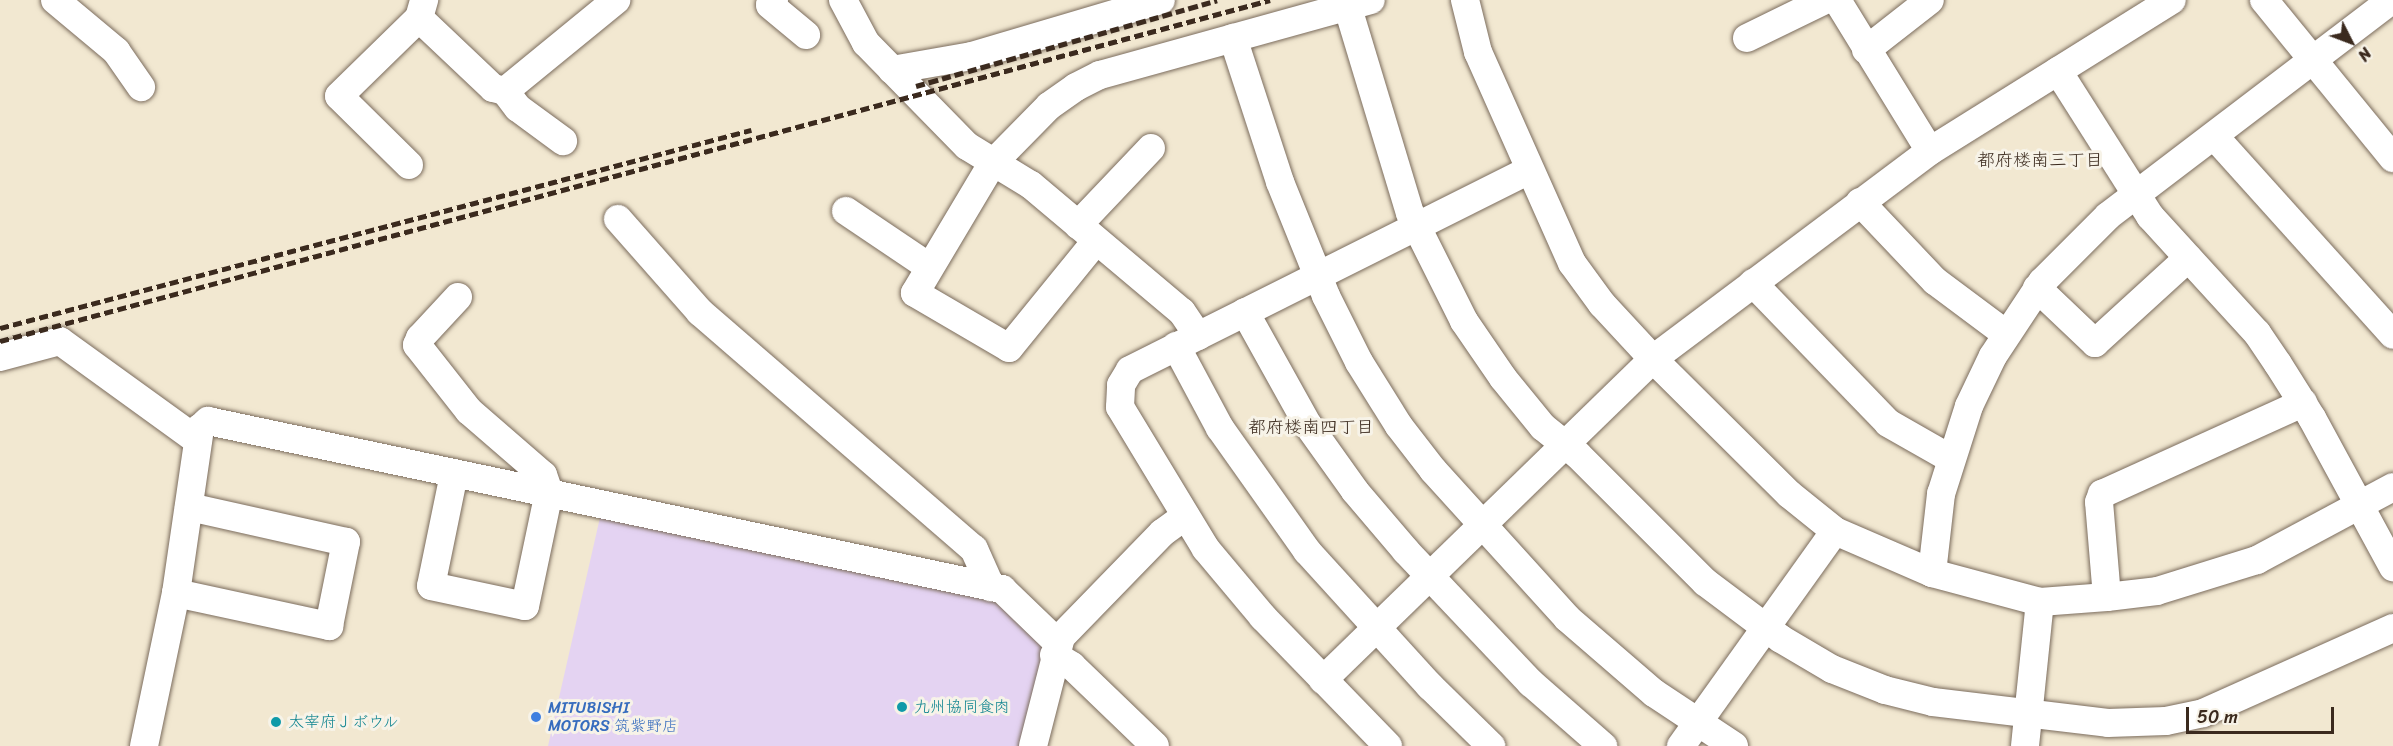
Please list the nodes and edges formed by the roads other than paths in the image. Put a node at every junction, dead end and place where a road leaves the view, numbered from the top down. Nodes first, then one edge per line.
1 (55, 0) edge
2 (616, 0) edge
3 (774, 0) edge
4 (843, 0) edge
5 (1161, 0) edge
6 (1466, 0) edge
7 (1825, 0) edge
8 (1838, 0) edge
9 (1930, 0) edge
10 (2172, 0) edge
11 (2264, 0) edge
12 (2392, 0) edge
13 (1359, 4) edge
14 (422, 9) edge
15 (806, 35) dead end
16 (1747, 38) dead end
17 (1233, 39) junction
18 (1866, 50) junction
19 (2313, 63) junction
20 (892, 70) junction
21 (2058, 71) junction
22 (141, 87) dead end
23 (505, 92) junction
24 (2215, 137) junction
25 (563, 141) dead end
26 (1150, 147) dead end
27 (1930, 152) junction
28 (2393, 158) edge
29 (992, 164) junction
30 (409, 165) dead end
31 (1528, 171) junction
32 (2136, 195) junction
33 (1860, 202) junction
34 (846, 211) dead end
35 (618, 219) dead end
36 (1416, 225) junction
37 (1087, 233) junction
38 (2187, 258) junction
39 (928, 266) junction
40 (1318, 275) junction
41 (1753, 283) junction
42 (2037, 288) junction
43 (458, 297) dead end
44 (1245, 312) junction
45 (2006, 334) junction
46 (2393, 334) edge
47 (1187, 341) junction
48 (0, 357) edge
49 (1653, 358) junction
50 (2303, 403) junction
51 (198, 441) junction
52 (1563, 444) junction
53 (1951, 459) junction
54 (454, 474) junction
55 (2393, 487) edge
56 (549, 492) junction
57 (2361, 504) junction
58 (189, 507) junction
59 (1185, 516) junction
60 (1481, 524) junction
61 (1835, 531) junction
62 (2393, 567) edge
63 (1932, 573) junction
64 (1429, 575) junction
65 (991, 587) junction
66 (176, 593) junction
67 (2107, 597) junction
68 (2040, 602) junction
69 (1376, 627) junction
70 (1764, 627) junction
71 (2393, 628) edge
72 (1056, 649) junction
73 (1323, 680) junction
74 (2027, 713) junction
75 (1697, 723) junction
76 (144, 746) edge
77 (1033, 746) edge
78 (1155, 746) edge
79 (1388, 746) edge
80 (1491, 746) edge
81 (1603, 746) edge
82 (1681, 746) edge
83 (1734, 746) edge
84 (2025, 746) edge

1 - 22 street
2 - 23 street
3 - 15 street
4 - 20 street
5 - 20 street
6 - 31 street
7 - 16 street
8 - 18 street
9 - 18 street
10 - 21 street
11 - 19 street
12 - 19 street
13 - 17 street
13 - 36 street
14 - 23 street
14 - 30 street
17 - 29 street
17 - 40 street
18 - 27 street
19 - 24 street
19 - 28 street
20 - 29 street
21 - 27 street
21 - 32 street
23 - 25 street
24 - 32 street
24 - 46 street
26 - 37 street
27 - 33 street
29 - 37 street
29 - 39 street
31 - 36 street
31 - 49 street
32 - 38 street
32 - 42 street
33 - 41 street
33 - 45 street
34 - 39 street
35 - 65 street
36 - 40 street
36 - 52 street
37 - 39 street
37 - 47 street
38 - 42 street
38 - 50 street
40 - 44 street
40 - 60 street
41 - 49 street
41 - 53 street
42 - 45 street
43 - 56 street
44 - 47 street
44 - 64 street
45 - 53 street
47 - 59 street
47 - 69 street
48 - 51 street
49 - 52 street
49 - 61 street
50 - 57 street
50 - 67 street
51 - 54 street
51 - 58 street
52 - 60 street
52 - 70 street
53 - 63 street
54 - 56 street
54 - 56 street
55 - 57 street
56 - 65 street
57 - 62 street
57 - 67 street
58 - 66 street
58 - 66 street
59 - 72 street
59 - 73 street
60 - 64 street
60 - 75 street
61 - 63 street
61 - 70 street
63 - 68 street
64 - 69 street
64 - 81 street
65 - 72 street
66 - 76 street
67 - 68 street
68 - 74 street
69 - 73 street
69 - 80 street
70 - 74 street
70 - 75 street
71 - 74 street
72 - 77 street
72 - 78 street
73 - 79 street
74 - 84 street
75 - 82 street
75 - 83 street

